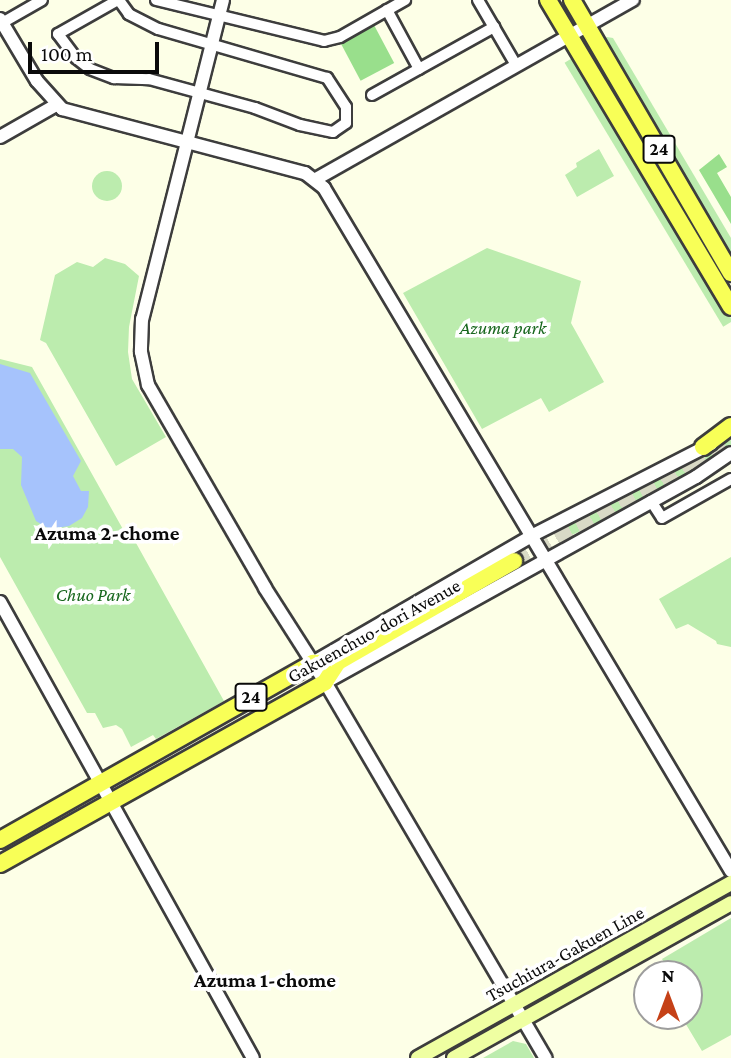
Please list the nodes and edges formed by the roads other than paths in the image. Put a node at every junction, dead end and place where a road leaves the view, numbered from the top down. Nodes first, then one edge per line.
1 (42, 0) edge
2 (118, 0) edge
3 (156, 0) edge
4 (223, 0) edge
5 (478, 0) edge
6 (548, 0) edge
7 (572, 0) edge
8 (633, 0) edge
9 (401, 1) edge
10 (387, 10) junction
11 (219, 16) junction
12 (1, 21) edge
13 (587, 25) junction
14 (494, 27) junction
15 (569, 35) junction
16 (212, 43) junction
17 (516, 65) junction
18 (419, 69) junction
19 (199, 94) junction
20 (372, 96) dead end
21 (56, 105) junction
22 (0, 137) edge
23 (187, 142) junction
24 (316, 179) junction
25 (731, 272) edge
26 (731, 307) edge
27 (731, 426) edge
28 (731, 436) edge
29 (703, 447) junction
30 (731, 453) edge
31 (731, 479) edge
32 (651, 501) junction
33 (533, 535) junction
34 (547, 559) junction
35 (514, 561) tunnel mouth
36 (0, 601) edge
37 (338, 662) junction
38 (313, 663) junction
39 (325, 682) junction
40 (99, 783) junction
41 (109, 802) junction
42 (0, 840) edge
43 (0, 864) edge
44 (731, 871) edge
45 (731, 883) edge
46 (731, 903) edge
47 (516, 1004) junction
48 (523, 1019) junction
49 (253, 1058) edge
50 (418, 1058) edge
51 (454, 1058) edge
52 (546, 1058) edge

1 - 12 street
2 - 16 street
2 - 19 street
3 - 11 street
4 - 11 street
5 - 14 street
6 - 15 main road, 24
7 - 13 main road, 24
8 - 13 street
9 - 10 street
10 - 11 street
10 - 18 street
11 - 16 street
12 - 21 street
13 - 15 street
13 - 25 main road, 24
14 - 17 street
14 - 18 street
15 - 17 street
15 - 26 main road, 24
16 - 19 street
16 - 19 street
17 - 24 street
18 - 20 street
19 - 23 street
21 - 22 street
21 - 23 street
23 - 24 street
23 - 38 street
24 - 33 street
27 - 29 main road
28 - 29 street, Gakuenchuo-dori Avenue
29 - 33 street, Gakuenchuo-dori Avenue
30 - 32 street, Gakuenchuo-dori Avenue
31 - 32 street
32 - 34 street, Gakuenchuo-dori Avenue
33 - 34 street
33 - 38 street, Gakuenchuo-dori Avenue
34 - 39 street, Gakuenchuo-dori Avenue
34 - 44 street
35 - 37 main road, 24
36 - 40 street
37 - 38 main road, 24
37 - 39 main road, 24
38 - 39 street
38 - 40 main road, Gakuenchuo-dori Avenue / 24
39 - 41 main road, Gakuenchuo-dori Avenue / 24
39 - 47 street
40 - 41 street
40 - 42 main road, Gakuenchuo-dori Avenue / 24
41 - 43 main road, Gakuenchuo-dori Avenue / 24
41 - 49 street
45 - 47 main road, Tsuchiura-Gakuen Line
46 - 48 main road, Tsuchiura-Gakuen Line
47 - 48 street
47 - 50 main road, Tsuchiura-Gakuen Line
48 - 51 main road, Tsuchiura-Gakuen Line
48 - 52 street

